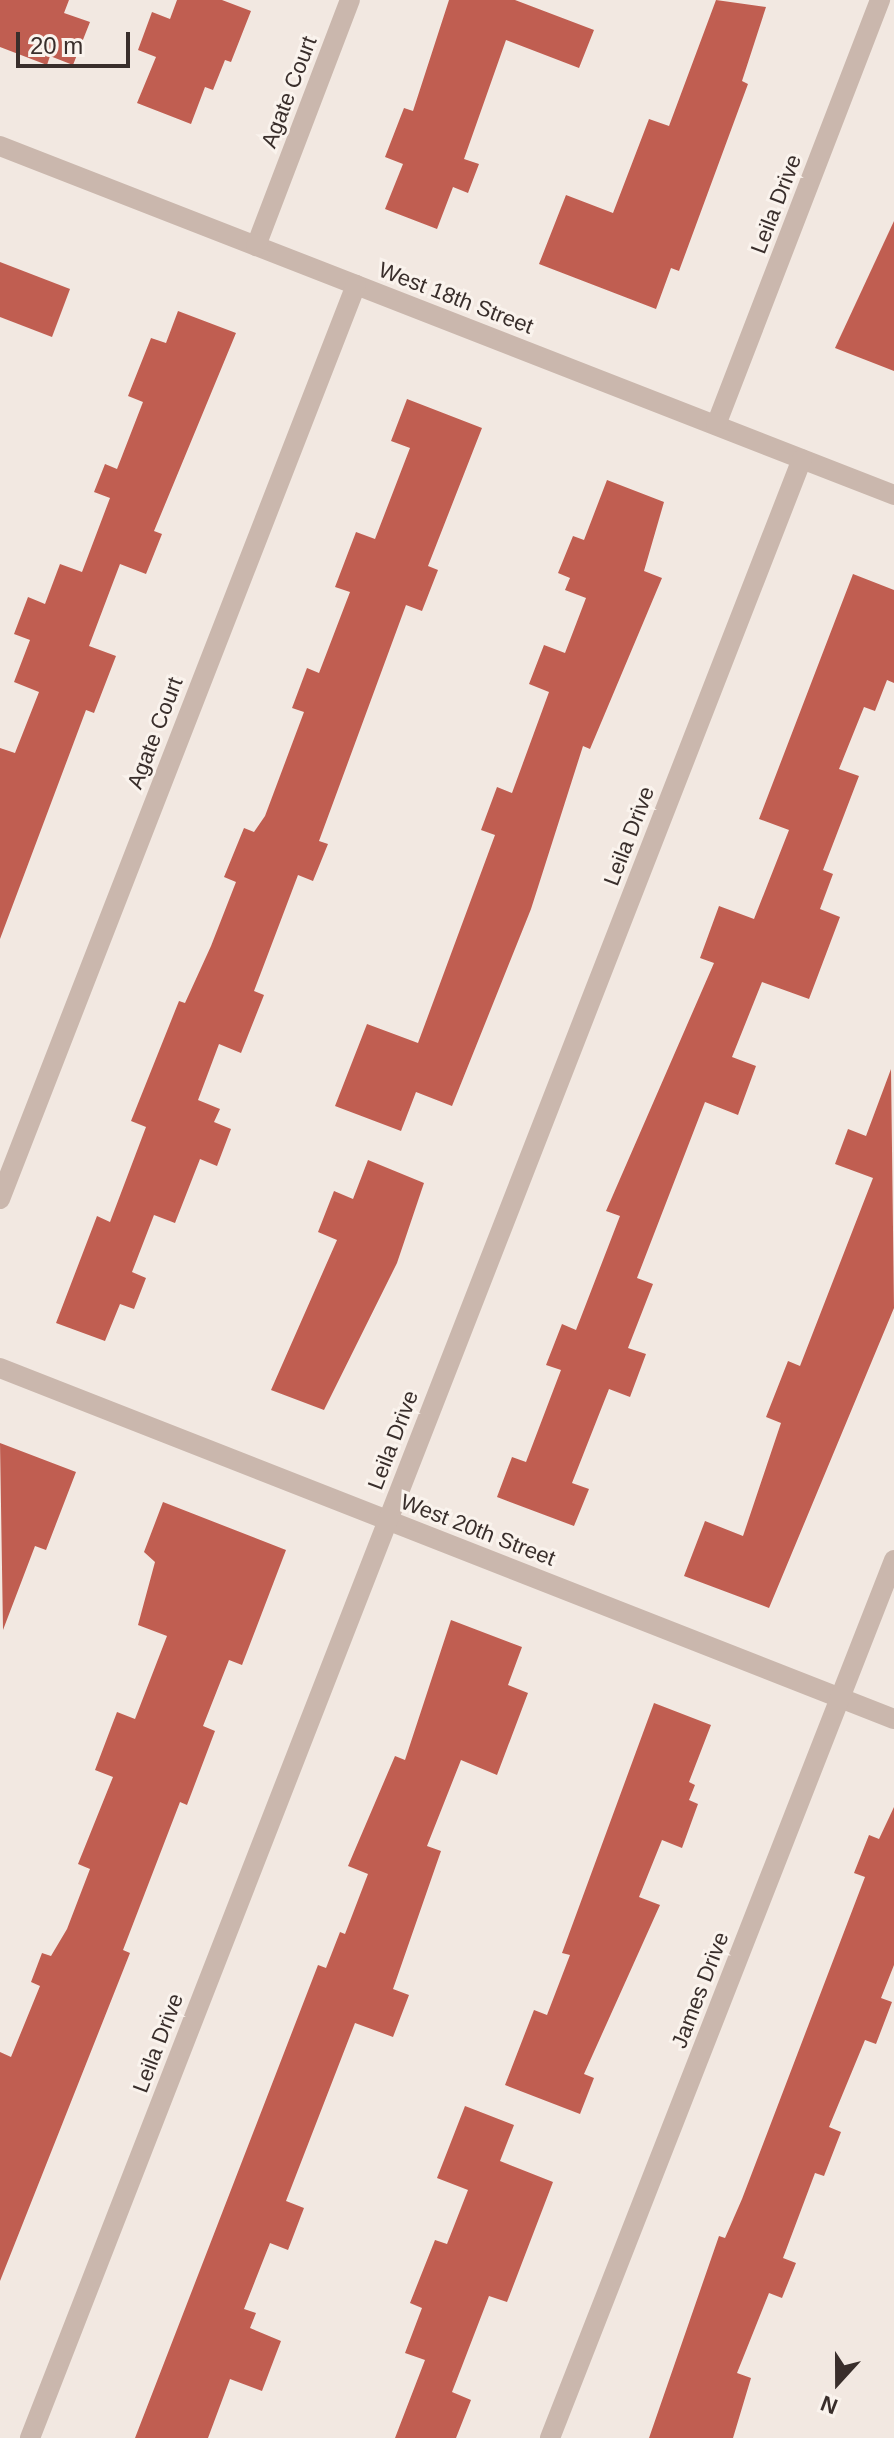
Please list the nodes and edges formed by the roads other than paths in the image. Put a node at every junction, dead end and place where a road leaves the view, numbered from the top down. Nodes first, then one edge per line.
1 (350, 0) edge
2 (880, 0) edge
3 (0, 146) edge
4 (256, 246) junction
5 (356, 285) junction
6 (716, 425) junction
7 (802, 459) junction
8 (894, 495) edge
9 (0, 1199) edge
10 (0, 1368) edge
11 (388, 1521) junction
12 (894, 1560) edge
13 (841, 1699) junction
14 (894, 1719) edge
15 (30, 2438) edge
16 (550, 2438) edge

1 - 4 street, Agate Court
2 - 6 street, Leila Drive
3 - 4 street, West 18th Street
4 - 5 street, West 18th Street
5 - 6 street, West 18th Street
5 - 9 street, Agate Court
6 - 7 street, West 18th Street
7 - 8 street, West 18th Street
7 - 11 street, Leila Drive
10 - 11 street, West 20th Street
11 - 13 street, West 20th Street
11 - 15 street, Leila Drive
12 - 13 street, James Drive
13 - 14 street, West 20th Street
13 - 16 street, James Drive

